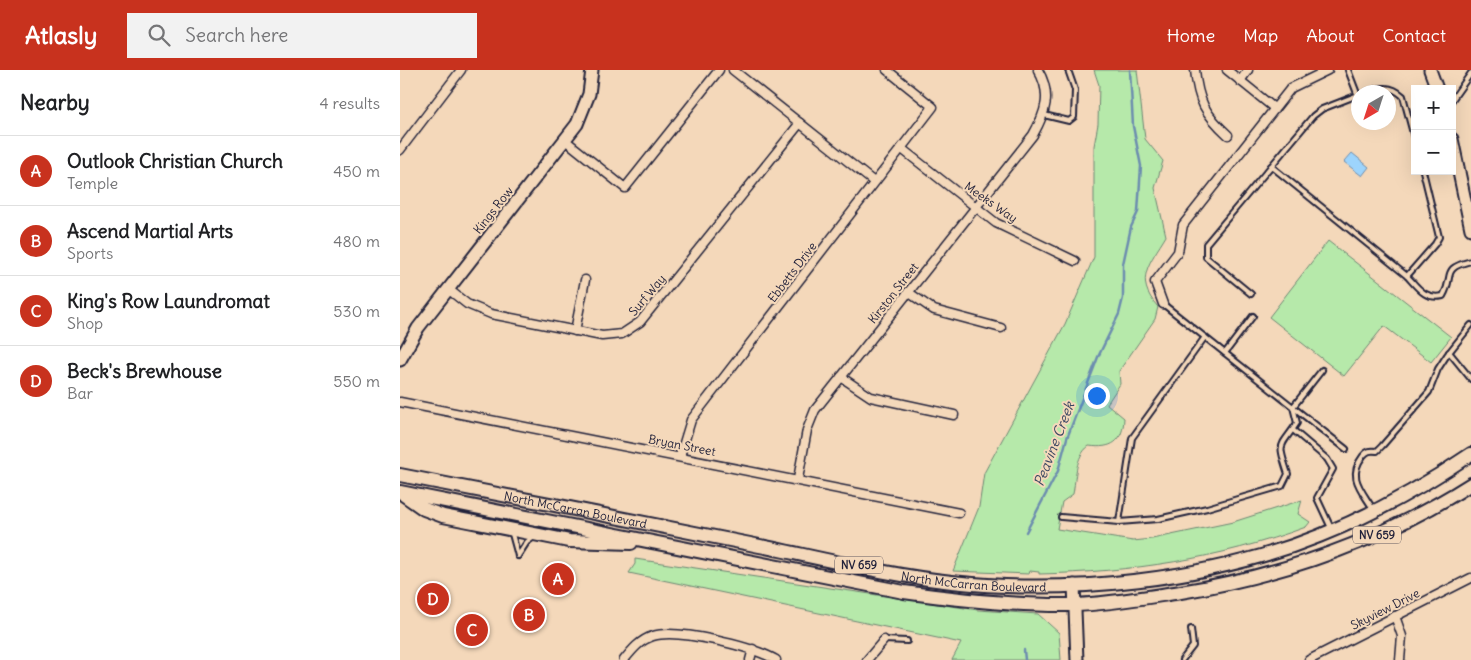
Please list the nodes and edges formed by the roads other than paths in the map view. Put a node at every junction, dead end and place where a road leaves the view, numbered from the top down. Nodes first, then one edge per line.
1 (461, 70) edge
2 (592, 70) edge
3 (719, 70) edge
4 (733, 70) edge
5 (887, 70) edge
6 (1038, 70) edge
7 (1068, 70) edge
8 (1195, 70) edge
9 (1227, 70) edge
10 (1248, 70) edge
11 (1328, 70) edge
12 (1348, 70) edge
13 (1434, 72) edge
14 (1471, 73) edge
15 (1240, 81) junction
16 (1354, 85) edge
17 (1436, 85) edge
18 (1396, 92) edge
19 (1456, 94) edge
20 (1351, 98) edge
21 (1274, 108) junction
22 (1044, 115) junction
23 (800, 123) junction
24 (1412, 130) edge
25 (1228, 135) dead end
26 (565, 140) junction
27 (902, 148) junction
28 (400, 150) edge
29 (1456, 159) edge
30 (1271, 166) junction
31 (1424, 175) edge
32 (874, 182) junction
33 (976, 208) junction
34 (1471, 229) edge
35 (1075, 261) dead end
36 (1471, 261) edge
37 (1407, 276) junction
38 (585, 280) dead end
39 (448, 289) junction
40 (908, 292) junction
41 (1251, 294) dead end
42 (1163, 304) joint
43 (1252, 316) dead end
44 (1469, 327) edge
45 (1001, 328) dead end
46 (575, 331) junction
47 (1471, 334) edge
48 (1205, 337) junction
49 (1449, 352) junction
50 (1225, 353) junction
51 (400, 360) edge
52 (1322, 370) dead end
53 (841, 377) junction
54 (1471, 379) edge
55 (400, 402) edge
56 (1293, 408) junction
57 (954, 414) dead end
58 (1293, 430) junction
59 (1346, 449) dead end
60 (1471, 454) edge
61 (680, 456) junction
62 (400, 475) edge
63 (798, 479) junction
64 (1471, 484) edge
65 (400, 492) edge
66 (1374, 511) junction
67 (959, 513) dead end
68 (1061, 516) dead end
69 (1119, 522) junction
70 (504, 528) junction
71 (1332, 530) junction
72 (538, 534) junction
73 (670, 545) junction
74 (1471, 578) edge
75 (1074, 585) junction
76 (1074, 605) junction
77 (1395, 616) junction
78 (1191, 629) dead end
79 (884, 640) joint
80 (907, 641) dead end
81 (753, 649) junction
82 (624, 660) edge
83 (750, 660) edge
84 (776, 660) edge
85 (867, 660) edge
86 (1078, 660) edge
87 (1182, 660) edge
88 (1309, 660) edge
89 (1400, 660) edge

1 - 28 street
2 - 26 main road, Kings Row
3 - 26 street
4 - 23 street
5 - 27 street, Ebbetts Drive
6 - 22 street
7 - 22 lane
8 - 25 street
9 - 15 street
10 - 15 street
11 - 21 street
12 - 16 lane
13 - 17 main road
14 - 19 lane
15 - 21 street
18 - 24 lane
20 - 30 lane
21 - 42 street
22 - 33 street, Kirston Street
23 - 32 street
23 - 46 street, Surf Way
26 - 39 main road, Kings Row
27 - 32 street, Ebbetts Drive
27 - 33 street, Meeks Way
29 - 34 main road
30 - 37 lane
30 - 41 lane
31 - 37 lane
32 - 61 street, Ebbetts Drive
33 - 35 street, Meeks Way
33 - 40 street, Kirston Street
36 - 37 lane
38 - 46 street
39 - 46 street, Surf Way
39 - 51 main road, Kings Row
40 - 45 street
40 - 53 street, Kirston Street
42 - 48 lane
43 - 50 lane
44 - 47 lane
44 - 49 lane
48 - 50 lane
48 - 69 lane
49 - 54 lane
49 - 66 lane
50 - 56 lane
52 - 56 lane
53 - 57 street
53 - 63 street, Kirston Street
55 - 61 street, Bryan Street
56 - 58 lane
56 - 59 lane
58 - 69 lane
58 - 71 lane
60 - 66 main road, North McCarran Boulevard / NV 659
61 - 63 street, Bryan Street
62 - 75 main road, North McCarran Boulevard / NV 659
63 - 67 street, Bryan Street
64 - 76 main road, North McCarran Boulevard / NV 659
65 - 70 main road
65 - 73 main road, North McCarran Boulevard / NV 659
66 - 71 main road, North McCarran Boulevard / NV 659
68 - 69 lane
70 - 72 main road
70 - 72 lane
71 - 75 main road, North McCarran Boulevard / NV 659
72 - 73 main road
73 - 76 main road, North McCarran Boulevard / NV 659
74 - 77 street, Skyview Drive
75 - 76 main road
76 - 86 main road
77 - 88 street, Skyview Drive
77 - 89 street
78 - 87 lane
79 - 80 lane
79 - 85 street
81 - 82 street
81 - 83 street
81 - 84 street

